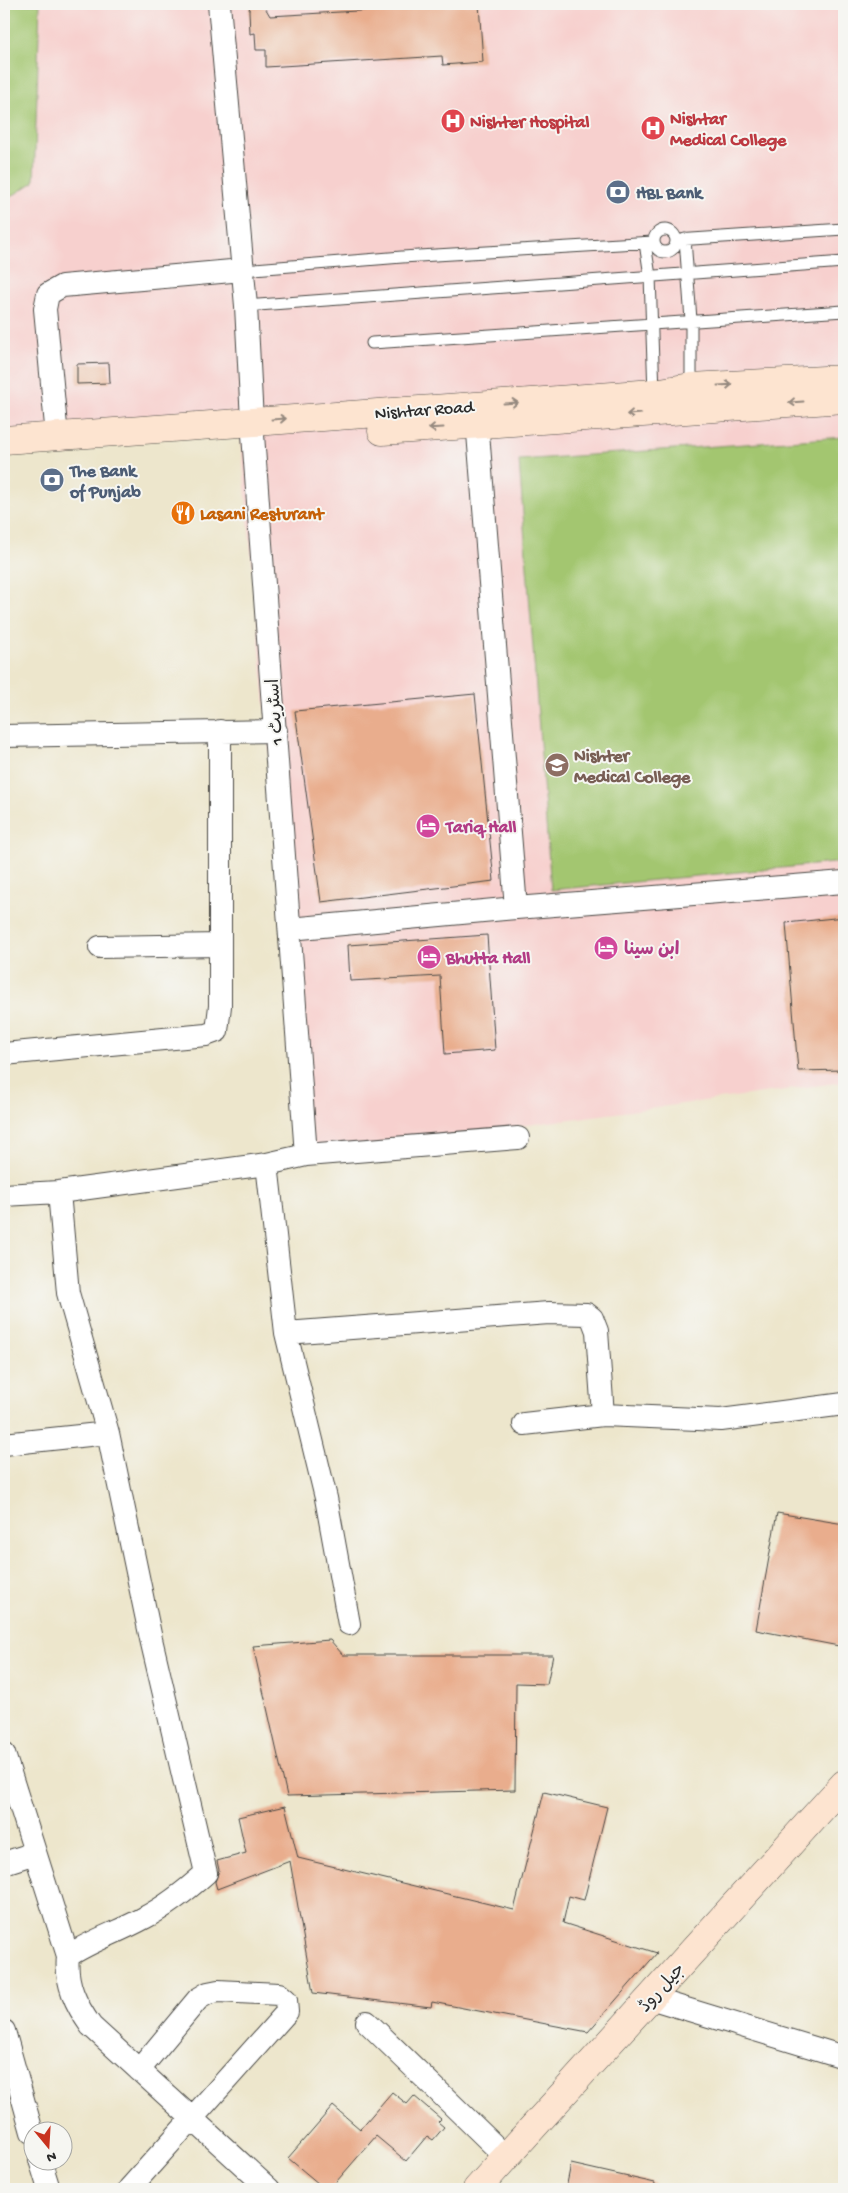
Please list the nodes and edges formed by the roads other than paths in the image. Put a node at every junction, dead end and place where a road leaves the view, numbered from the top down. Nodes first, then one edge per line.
1 (219, 4) edge
2 (844, 229) edge
3 (681, 240) junction
4 (649, 243) junction
5 (844, 262) edge
6 (243, 270) junction
7 (687, 273) junction
8 (650, 276) junction
9 (246, 306) junction
10 (844, 311) edge
11 (691, 320) junction
12 (651, 324) junction
13 (372, 343) dead end
14 (844, 378) edge
15 (654, 393) junction
16 (693, 398) junction
17 (844, 399) edge
18 (476, 415) junction
19 (253, 430) junction
20 (57, 437) junction
21 (4, 440) edge
22 (4, 456) edge
23 (220, 731) junction
24 (276, 731) junction
25 (4, 736) edge
26 (844, 882) edge
27 (516, 908) junction
28 (290, 929) junction
29 (220, 945) junction
30 (100, 946) dead end
31 (4, 1054) edge
32 (518, 1138) dead end
33 (306, 1155) junction
34 (267, 1164) junction
35 (59, 1192) junction
36 (4, 1195) edge
37 (286, 1333) junction
38 (844, 1404) edge
39 (603, 1415) junction
40 (524, 1424) dead end
41 (108, 1433) junction
42 (4, 1444) edge
43 (349, 1624) dead end
44 (4, 1754) edge
45 (844, 1784) edge
46 (35, 1853) junction
47 (4, 1863) edge
48 (68, 1956) junction
49 (650, 1998) junction
50 (367, 2022) dead end
51 (4, 2031) edge
52 (844, 2057) edge
53 (139, 2070) junction
54 (191, 2118) junction
55 (29, 2120) edge
56 (506, 2156) junction
57 (43, 2170) edge
58 (49, 2189) edge
59 (129, 2189) edge
60 (269, 2189) edge
61 (477, 2189) edge

1 - 6 street, اسٹریٹ 1
2 - 3 lane
3 - 4 lane
3 - 7 lane
4 - 6 lane
4 - 8 lane
5 - 7 lane
6 - 9 street, اسٹریٹ 1
6 - 20 street
7 - 8 lane
7 - 11 lane
8 - 9 lane
8 - 12 lane
9 - 19 street, اسٹریٹ 1
10 - 11 lane
11 - 12 lane
11 - 16 lane
12 - 13 lane
12 - 15 lane
16 -> 14 main road, Nishtar Road
15 - 16 main road, Nishtar Road
18 -> 15 main road, Nishtar Road
17 -> 16 main road, Nishtar Road
16 -> 18 main road, Nishtar Road
18 - 19 main road, Nishtar Road
18 - 27 street
19 - 20 main road, Nishtar Road
19 - 22 main road, Nishtar Road
19 - 24 street, اسٹریٹ 1
20 - 21 main road, Nishtar Road
23 - 24 street
23 - 25 street
23 - 29 street
24 - 28 street, اسٹریٹ 1
26 - 27 street
27 - 28 street
28 - 33 street, اسٹریٹ 1
29 - 30 street
29 - 31 street
32 - 33 street
33 - 34 street
34 - 35 street
34 - 37 street
35 - 36 street
35 - 41 street
37 - 39 street
37 - 43 street
38 - 39 street
39 - 40 street
41 - 42 street
41 - 48 street
44 - 46 street
45 - 49 main road, جیل روڈ
46 - 47 street
46 - 48 street
48 - 53 street
49 - 52 street
49 - 56 main road, جیل روڈ
50 - 56 street
51 - 55 street
53 - 54 street
53 - 54 street
54 - 59 street
54 - 60 street
56 - 61 main road, جیل روڈ
57 - 58 street

